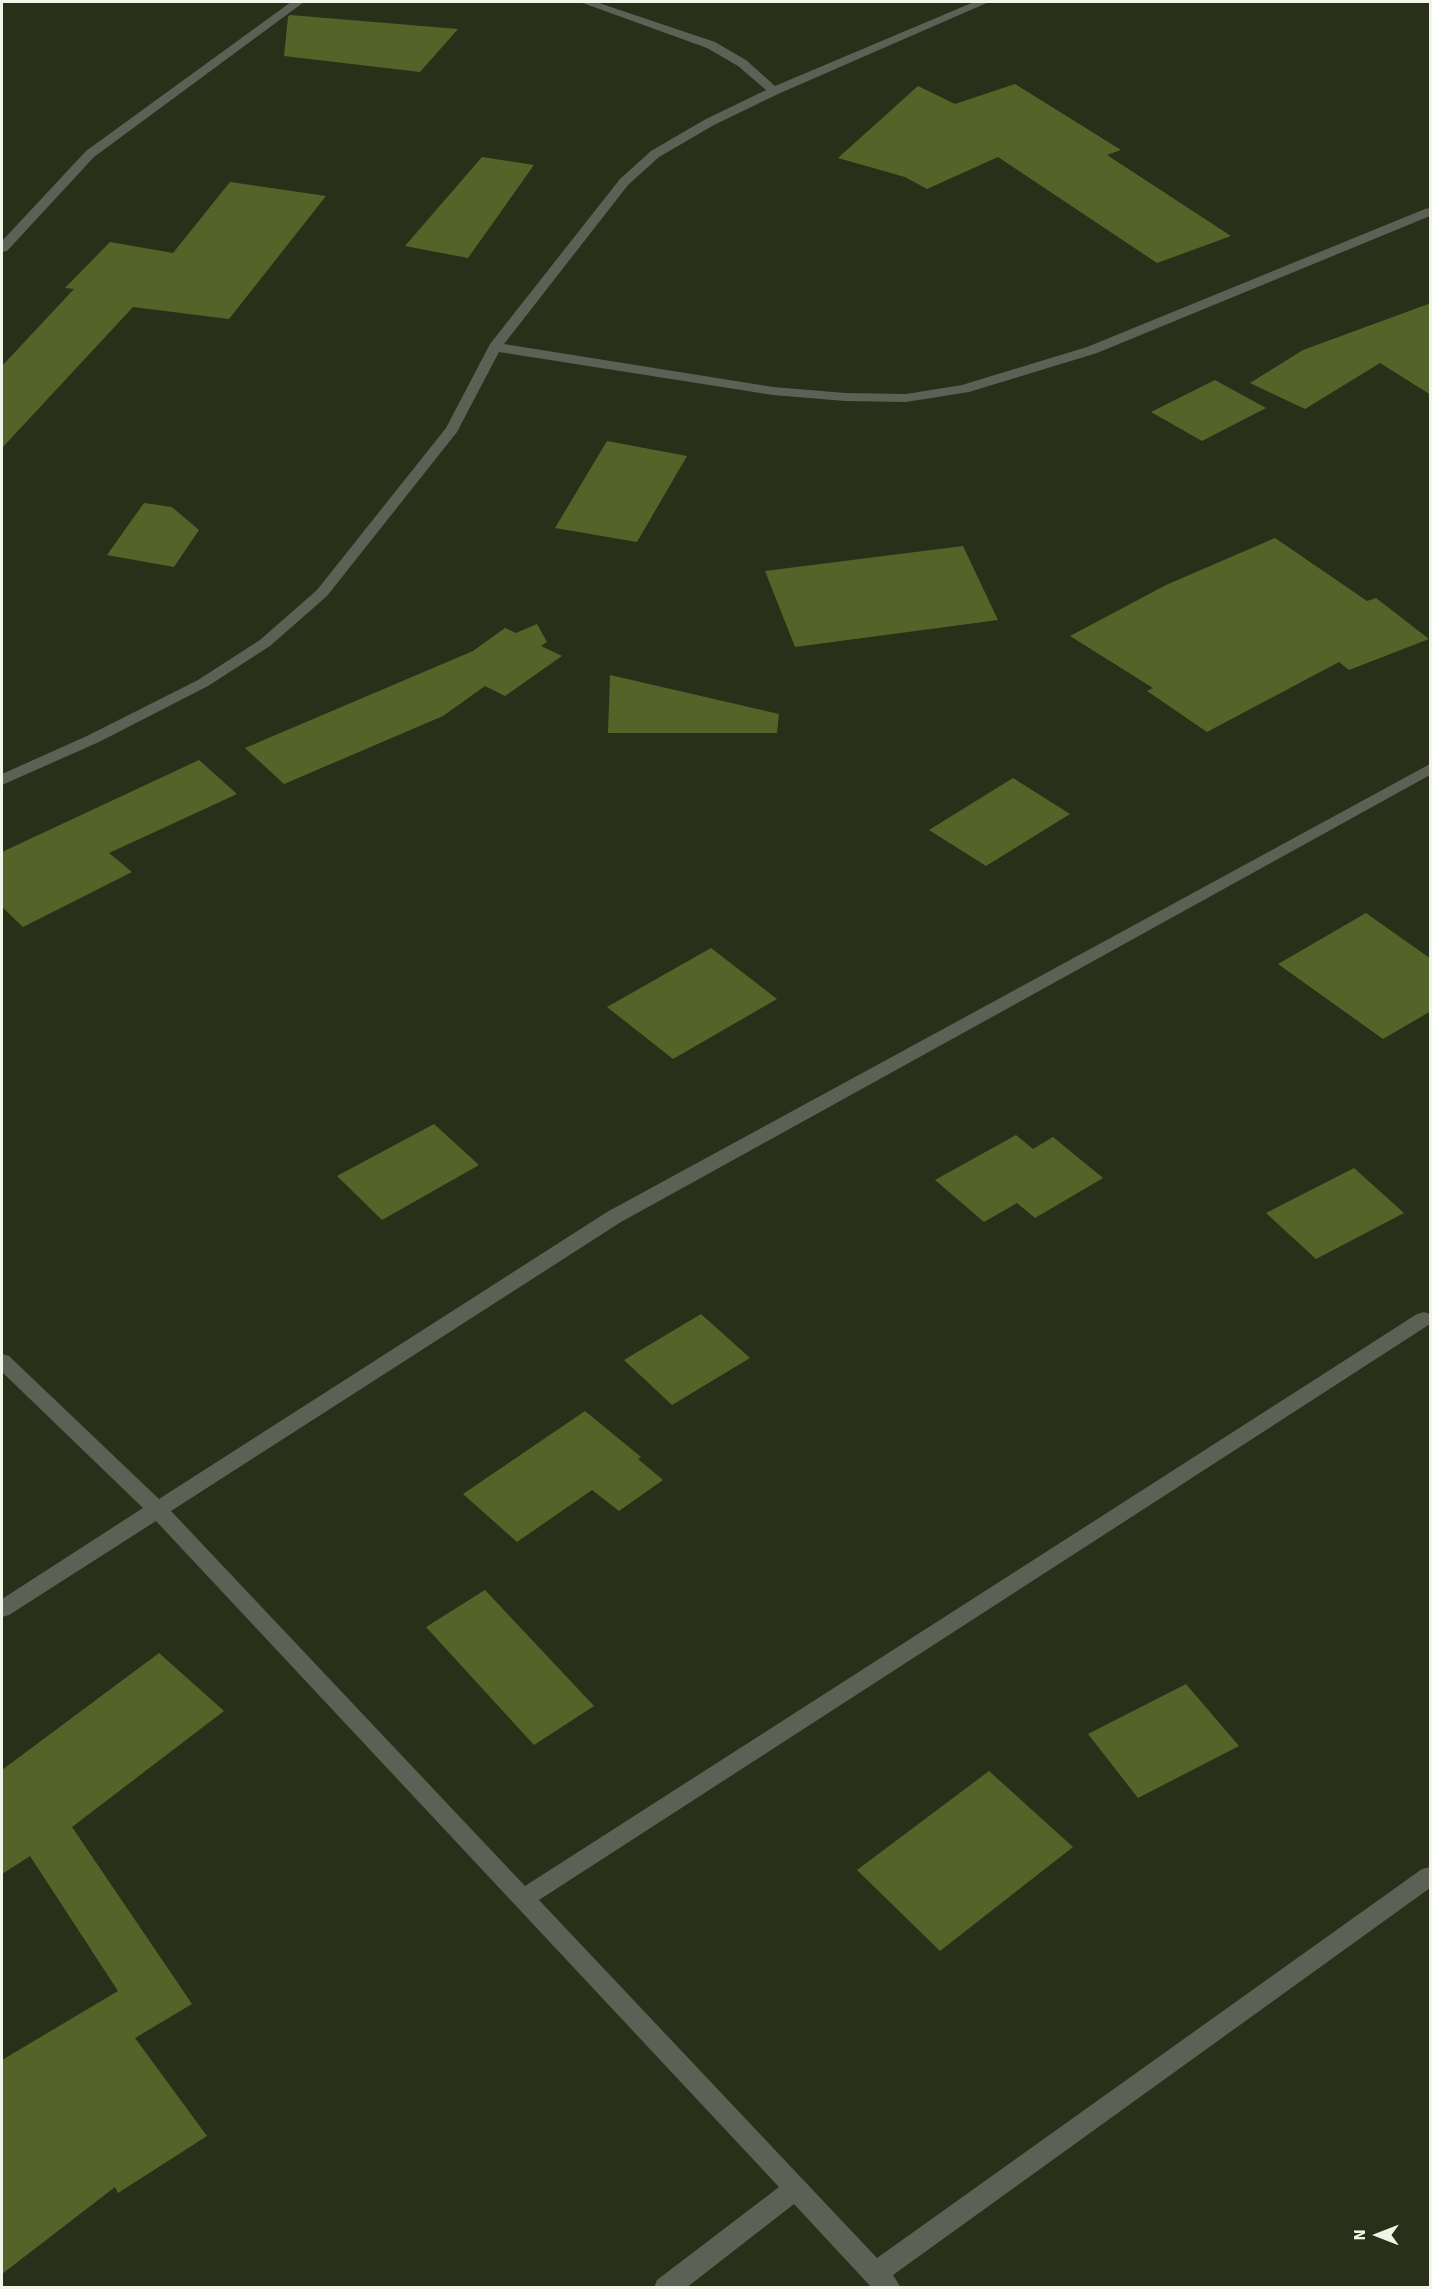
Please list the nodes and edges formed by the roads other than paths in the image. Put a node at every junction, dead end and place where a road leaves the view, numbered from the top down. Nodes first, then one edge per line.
1 (298, 2) edge
2 (586, 2) edge
3 (983, 2) edge
4 (774, 92) junction
5 (1431, 212) edge
6 (2, 245) edge
7 (495, 347) junction
8 (1431, 769) edge
9 (2, 780) edge
10 (1424, 1319) dead end
11 (2, 1361) edge
12 (157, 1509) junction
13 (2, 1609) edge
14 (1431, 1876) edge
15 (524, 1898) junction
16 (796, 2188) junction
17 (883, 2280) edge
18 (666, 2288) edge

1 - 6 street
2 - 4 street
3 - 4 street
4 - 7 street
5 - 7 street
7 - 9 street
8 - 12 street
10 - 15 street
11 - 12 street
12 - 13 street
12 - 15 street
14 - 17 street
15 - 16 street
16 - 17 street
16 - 18 street

